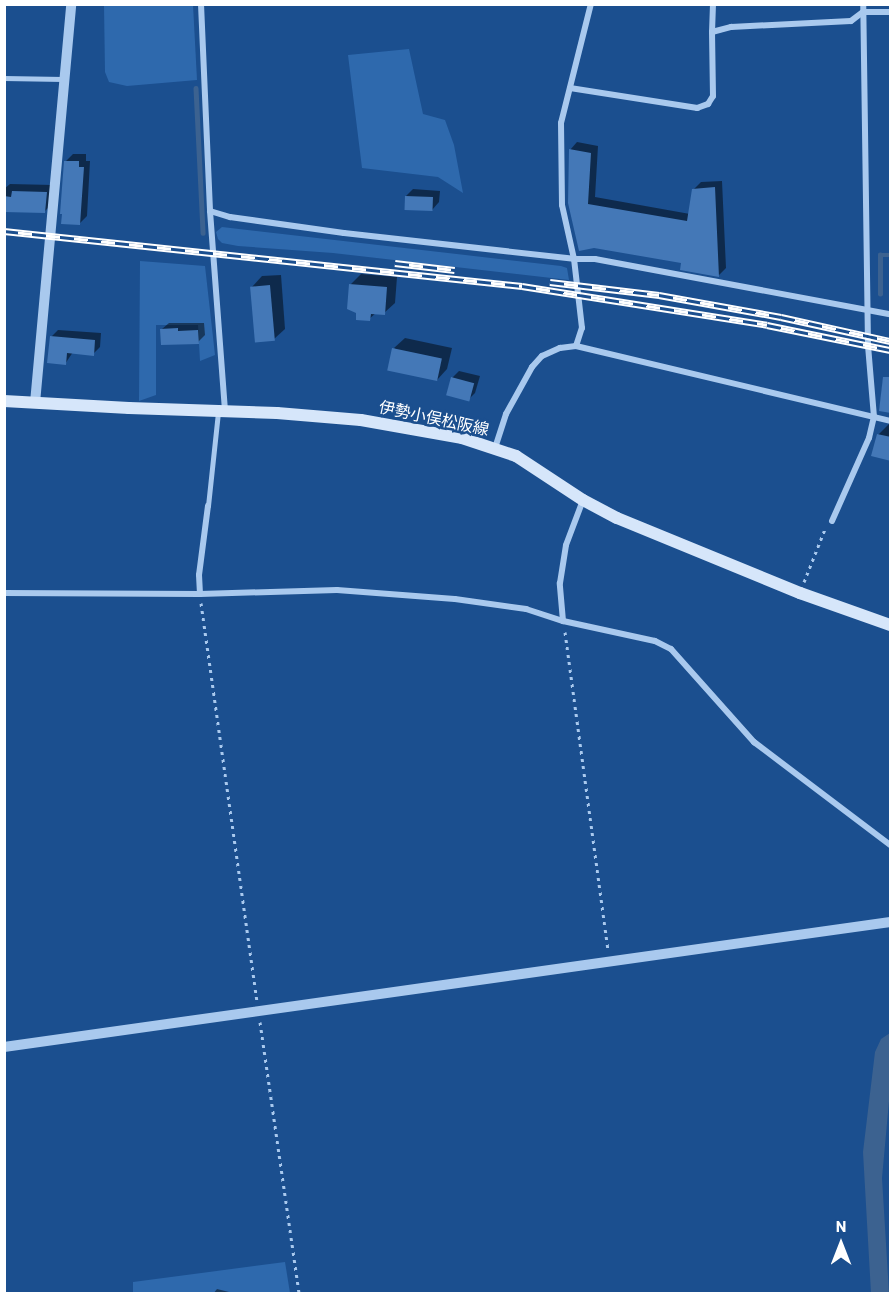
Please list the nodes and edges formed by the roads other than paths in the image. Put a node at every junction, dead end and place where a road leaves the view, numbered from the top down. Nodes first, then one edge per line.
1 (71, 4) edge
2 (201, 4) edge
3 (591, 4) edge
4 (713, 4) edge
5 (863, 8) edge
6 (891, 12) edge
7 (712, 32) junction
8 (4, 78) edge
9 (63, 79) junction
10 (570, 88) junction
11 (210, 211) junction
12 (574, 260) junction
13 (867, 308) junction
14 (891, 314) edge
15 (576, 346) junction
16 (4, 401) edge
17 (35, 403) junction
18 (222, 410) junction
19 (874, 417) junction
20 (891, 421) edge
21 (495, 448) junction
22 (583, 501) junction
23 (208, 506) joint
24 (832, 521) road end
25 (4, 593) edge
26 (200, 594) junction
27 (563, 621) junction
28 (891, 625) edge
29 (891, 845) edge
30 (891, 922) edge
31 (4, 1047) edge

1 - 9 street
2 - 11 street
3 - 10 street
4 - 7 street
5 - 6 street
5 - 7 street
5 - 13 street
7 - 10 street
8 - 9 lane
9 - 17 street
10 - 12 street
11 - 12 street
11 - 18 street
12 - 13 street
12 - 15 street
13 - 14 street
13 - 19 street
15 - 19 street
15 - 21 street
16 - 17 main road, 伊勢小俣松阪線
17 - 18 main road, 伊勢小俣松阪線
18 - 21 main road, 伊勢小俣松阪線
18 - 23 lane
19 - 20 street
19 - 24 street
21 - 22 main road, 伊勢小俣松阪線
22 - 27 street
22 - 28 main road, 伊勢小俣松阪線
23 - 26 street
25 - 26 street
26 - 27 street
27 - 29 street
30 - 31 street

